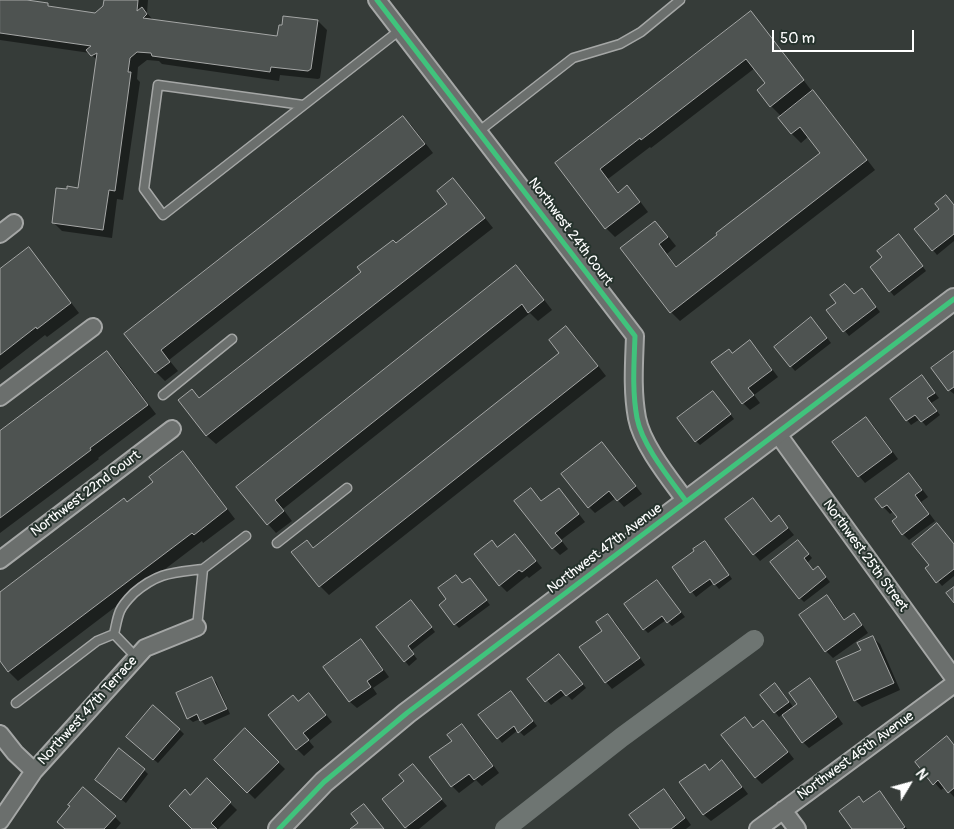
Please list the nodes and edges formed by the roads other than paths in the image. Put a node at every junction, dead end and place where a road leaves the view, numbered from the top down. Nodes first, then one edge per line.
1 (377, 0) edge
2 (680, 0) edge
3 (400, 30) junction
4 (303, 106) junction
5 (478, 132) junction
6 (14, 223) dead end
7 (0, 234) edge
8 (954, 299) edge
9 (92, 327) dead end
10 (232, 339) dead end
11 (162, 395) dead end
12 (0, 396) edge
13 (172, 429) dead end
14 (777, 434) junction
15 (347, 488) dead end
16 (686, 501) junction
17 (246, 536) dead end
18 (277, 543) dead end
19 (0, 560) edge
20 (203, 570) junction
21 (198, 627) joint
22 (114, 634) junction
23 (136, 657) junction
24 (954, 678) edge
25 (954, 684) edge
26 (16, 703) dead end
27 (0, 734) edge
28 (34, 771) junction
29 (783, 810) junction
30 (0, 821) edge
31 (278, 829) edge
32 (758, 829) edge
33 (797, 829) edge

1 - 3 street, Northwest 24th Court
2 - 5 lane
3 - 4 lane
3 - 5 street, Northwest 24th Court
4 - 4 lane
5 - 16 street, Northwest 24th Court
6 - 7 street
8 - 14 street, Northwest 47th Avenue
9 - 12 street
10 - 11 lane
13 - 19 street, Northwest 22nd Court
14 - 16 street, Northwest 47th Avenue
14 - 24 street, Northwest 25th Street
15 - 18 lane
16 - 31 street, Northwest 47th Avenue
17 - 20 lane
20 - 21 lane
20 - 22 lane
21 - 23 street, Northwest 47th Terrace
22 - 23 lane
22 - 26 lane
23 - 28 street, Northwest 47th Terrace
25 - 29 street, Northwest 46th Avenue
27 - 28 street
28 - 30 street, Northwest 47th Terrace
29 - 32 street, Northwest 46th Avenue
29 - 33 street

